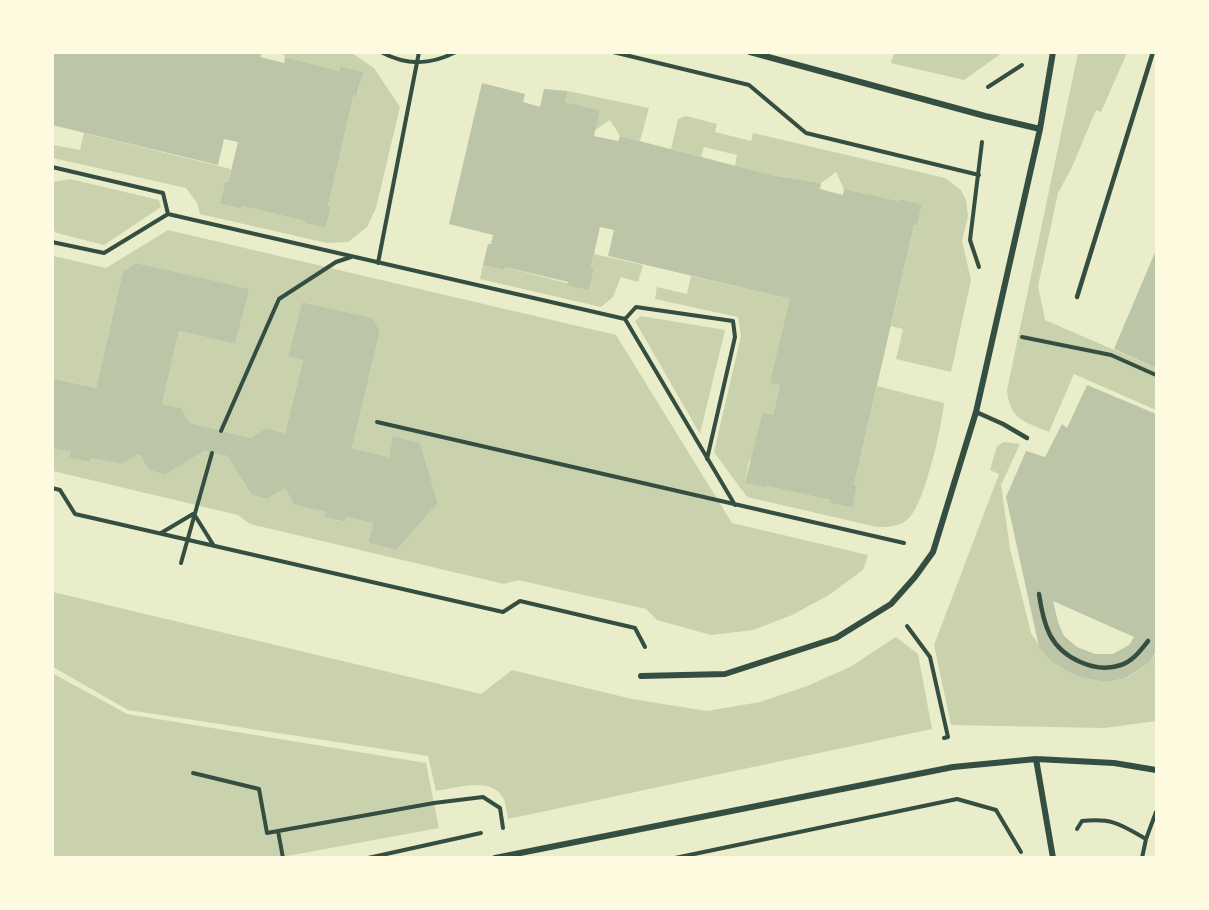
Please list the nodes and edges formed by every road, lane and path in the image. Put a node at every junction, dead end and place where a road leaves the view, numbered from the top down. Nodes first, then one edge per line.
1 (381, 52) edge
2 (419, 52) edge
3 (456, 52) edge
4 (613, 52) edge
5 (750, 52) edge
6 (1053, 52) edge
7 (1154, 52) edge
8 (1028, 61) dead end
9 (416, 64) junction
10 (985, 116) junction
11 (1040, 129) junction
12 (52, 167) edge
13 (979, 175) junction
14 (168, 214) junction
15 (52, 242) edge
16 (352, 257) junction
17 (378, 263) junction
18 (980, 270) dead end
19 (1077, 297) dead end
20 (624, 319) junction
21 (994, 332) junction
22 (1156, 375) edge
23 (976, 412) junction
24 (377, 422) dead end
25 (221, 431) dead end
26 (1028, 438) dead end
27 (212, 453) dead end
28 (707, 459) junction
29 (52, 488) edge
30 (735, 505) junction
31 (194, 514) junction
32 (159, 533) junction
33 (909, 533) dead end
34 (187, 540) junction
35 (215, 546) junction
36 (181, 563) dead end
37 (1039, 594) dead end
38 (1148, 641) dead end
39 (656, 650) dead end
40 (927, 652) dead end
41 (640, 676) dead end
42 (948, 737) dead end
43 (1036, 759) junction
44 (1156, 770) edge
45 (193, 773) dead end
46 (1156, 812) edge
47 (503, 829) dead end
48 (278, 831) junction
49 (491, 831) dead end
50 (1146, 839) junction
51 (1050, 844) junction
52 (283, 858) edge
53 (368, 858) edge
54 (495, 858) edge
55 (675, 858) edge
56 (1053, 858) edge
57 (1142, 858) edge

1 - 9 path
2 - 9 path
3 - 9 path
4 - 13 path
5 - 10 street
6 - 11 street
7 - 19 lane
8 - 10 path
9 - 17 path
10 - 11 street
10 - 13 path
11 - 21 street
12 - 14 path
13 - 18 path
14 - 15 path
14 - 16 path
16 - 17 path
16 - 25 path
17 - 20 path
20 - 28 path
20 - 28 path
21 - 22 path
21 - 23 street
23 - 26 lane
23 - 41 street
24 - 30 path
27 - 31 path
28 - 30 path
29 - 32 path
30 - 33 path
31 - 32 path
31 - 34 path
31 - 35 path
32 - 34 path
34 - 35 path
34 - 36 path
35 - 39 path
37 - 38 lane
40 - 42 path
43 - 44 street
43 - 51 street
43 - 54 street
45 - 48 path
46 - 50 path
47 - 48 path
48 - 52 path
49 - 53 path
50 - 51 path
50 - 57 path
51 - 55 path
51 - 56 street

